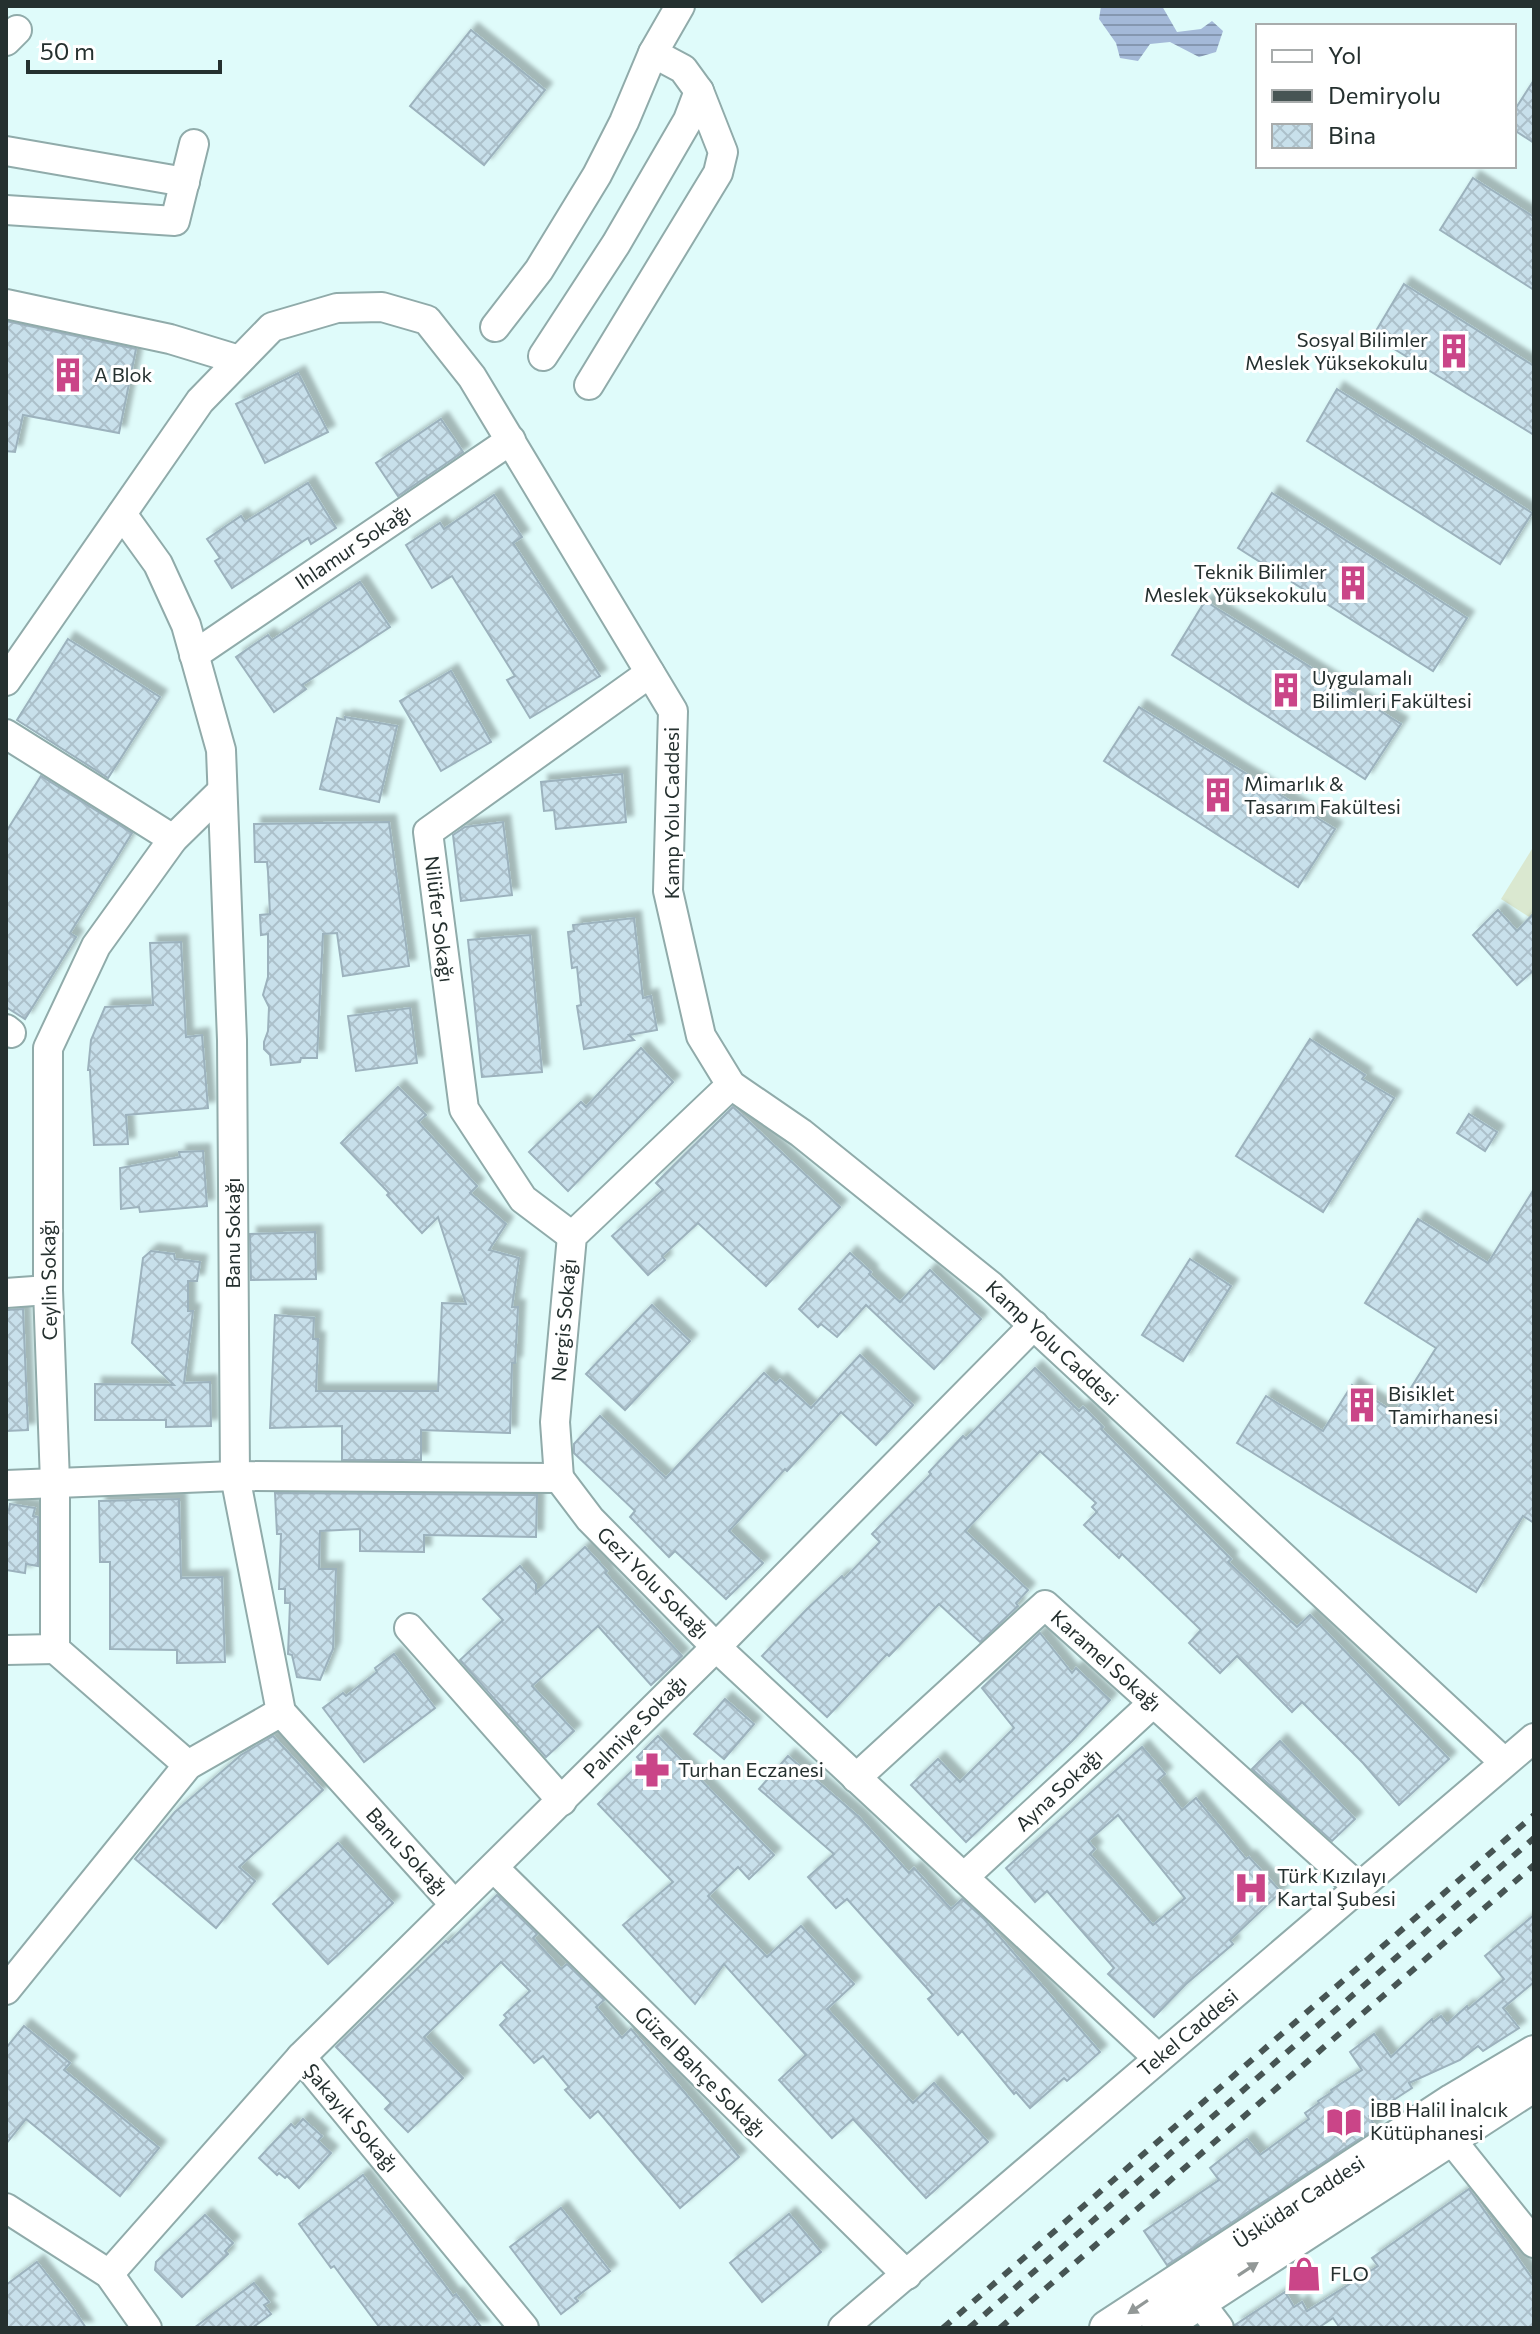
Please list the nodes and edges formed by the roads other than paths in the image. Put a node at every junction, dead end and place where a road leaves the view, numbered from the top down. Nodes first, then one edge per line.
1 (680, 6) edge
2 (653, 53) junction
3 (699, 91) junction
4 (194, 144) dead end
5 (6, 151) edge
6 (185, 182) junction
7 (6, 210) edge
8 (6, 304) edge
9 (495, 327) dead end
10 (543, 356) dead end
11 (239, 360) junction
12 (589, 385) dead end
13 (511, 440) junction
14 (122, 514) junction
15 (194, 655) junction
16 (650, 673) junction
17 (6, 681) edge
18 (7, 738) edge
19 (222, 791) junction
20 (173, 839) junction
21 (731, 1085) junction
22 (572, 1236) junction
23 (48, 1290) junction
24 (6, 1293) edge
25 (1034, 1325) junction
26 (235, 1476) junction
27 (559, 1478) junction
28 (55, 1482) junction
29 (6, 1485) edge
30 (409, 1628) dead end
31 (716, 1647) junction
32 (55, 1649) junction
33 (6, 1650) edge
34 (1153, 1703) junction
35 (281, 1712) junction
36 (1534, 1738) edge
37 (1504, 1762) junction
38 (188, 1765) junction
39 (856, 1778) junction
40 (562, 1801) junction
41 (494, 1868) junction
42 (964, 1877) junction
43 (1358, 1887) junction
44 (454, 1904) junction
45 (6, 1990) edge
46 (1534, 2053) edge
47 (301, 2057) junction
48 (1158, 2058) junction
49 (1534, 2084) edge
50 (1441, 2126) junction
51 (6, 2208) edge
52 (1534, 2243) edge
53 (109, 2274) junction
54 (907, 2275) junction
55 (1200, 2302) edge
56 (147, 2328) edge
57 (524, 2328) edge
58 (843, 2328) edge
59 (1107, 2328) edge
60 (1159, 2328) edge

1 - 2 street
2 - 3 street
2 - 9 street
3 - 10 street
3 - 12 street
4 - 6 street
5 - 6 street
6 - 7 street
8 - 11 street
11 - 13 street, Kamp Yolu Caddesi
11 - 14 street, Kamp Yolu Caddesi
13 - 15 street, Ihlamur Sokağı
13 - 16 street, Kamp Yolu Caddesi
14 - 15 street, Banu Sokağı
14 - 17 street, Kamp Yolu Caddesi
15 - 19 street, Banu Sokağı
16 - 21 street, Kamp Yolu Caddesi
16 - 22 street, Nilüfer Sokağı
18 - 20 street
19 - 20 street, Ceylin Sokağı
19 - 26 street, Banu Sokağı
20 - 23 street, Ceylin Sokağı
21 - 22 street, Nergis Sokağı
21 - 25 street, Kamp Yolu Caddesi
22 - 27 street, Nergis Sokağı
23 - 24 street
23 - 28 street, Ceylin Sokağı
25 - 31 street, Palmiye Sokağı
25 - 37 street, Kamp Yolu Caddesi
26 - 27 street
26 - 28 street
26 - 35 street, Banu Sokağı
27 - 31 street, Gezi Yolu Sokağı
28 - 29 street
28 - 32 street, Ceylin Sokağı
30 - 40 street
31 - 39 street, Gezi Yolu Sokağı
31 - 40 street, Palmiye Sokağı
32 - 33 street
32 - 38 street
34 - 39 street, Karamel Sokağı
34 - 42 street, Ayna Sokağı
34 - 43 street, Karamel Sokağı
35 - 38 street
35 - 44 street, Banu Sokağı
36 - 37 street, Tekel Caddesi
37 - 43 street, Tekel Caddesi
38 - 45 street
39 - 42 street, Gezi Yolu Sokağı
40 - 41 street, Palmiye Sokağı
41 - 44 street, Palmiye Sokağı
41 - 54 street, Güzel Bahçe Sokağı
42 - 48 street, Gezi Yolu Sokağı
43 - 48 street, Tekel Caddesi
44 - 47 street, Palmiye Sokağı
46 - 50 main road, Üsküdar Caddesi
47 - 53 street, Şakayık Sokağı
47 - 57 street, Şakayık Sokağı
48 - 54 street, Tekel Caddesi
49 - 50 main road, Üsküdar Caddesi
50 - 52 street
50 - 55 main road, Üsküdar Caddesi
51 - 53 street
53 - 56 street
54 - 58 street, Tekel Caddesi
55 -> 59 main road, Üsküdar Caddesi
55 - 60 main road, Üsküdar Caddesi

